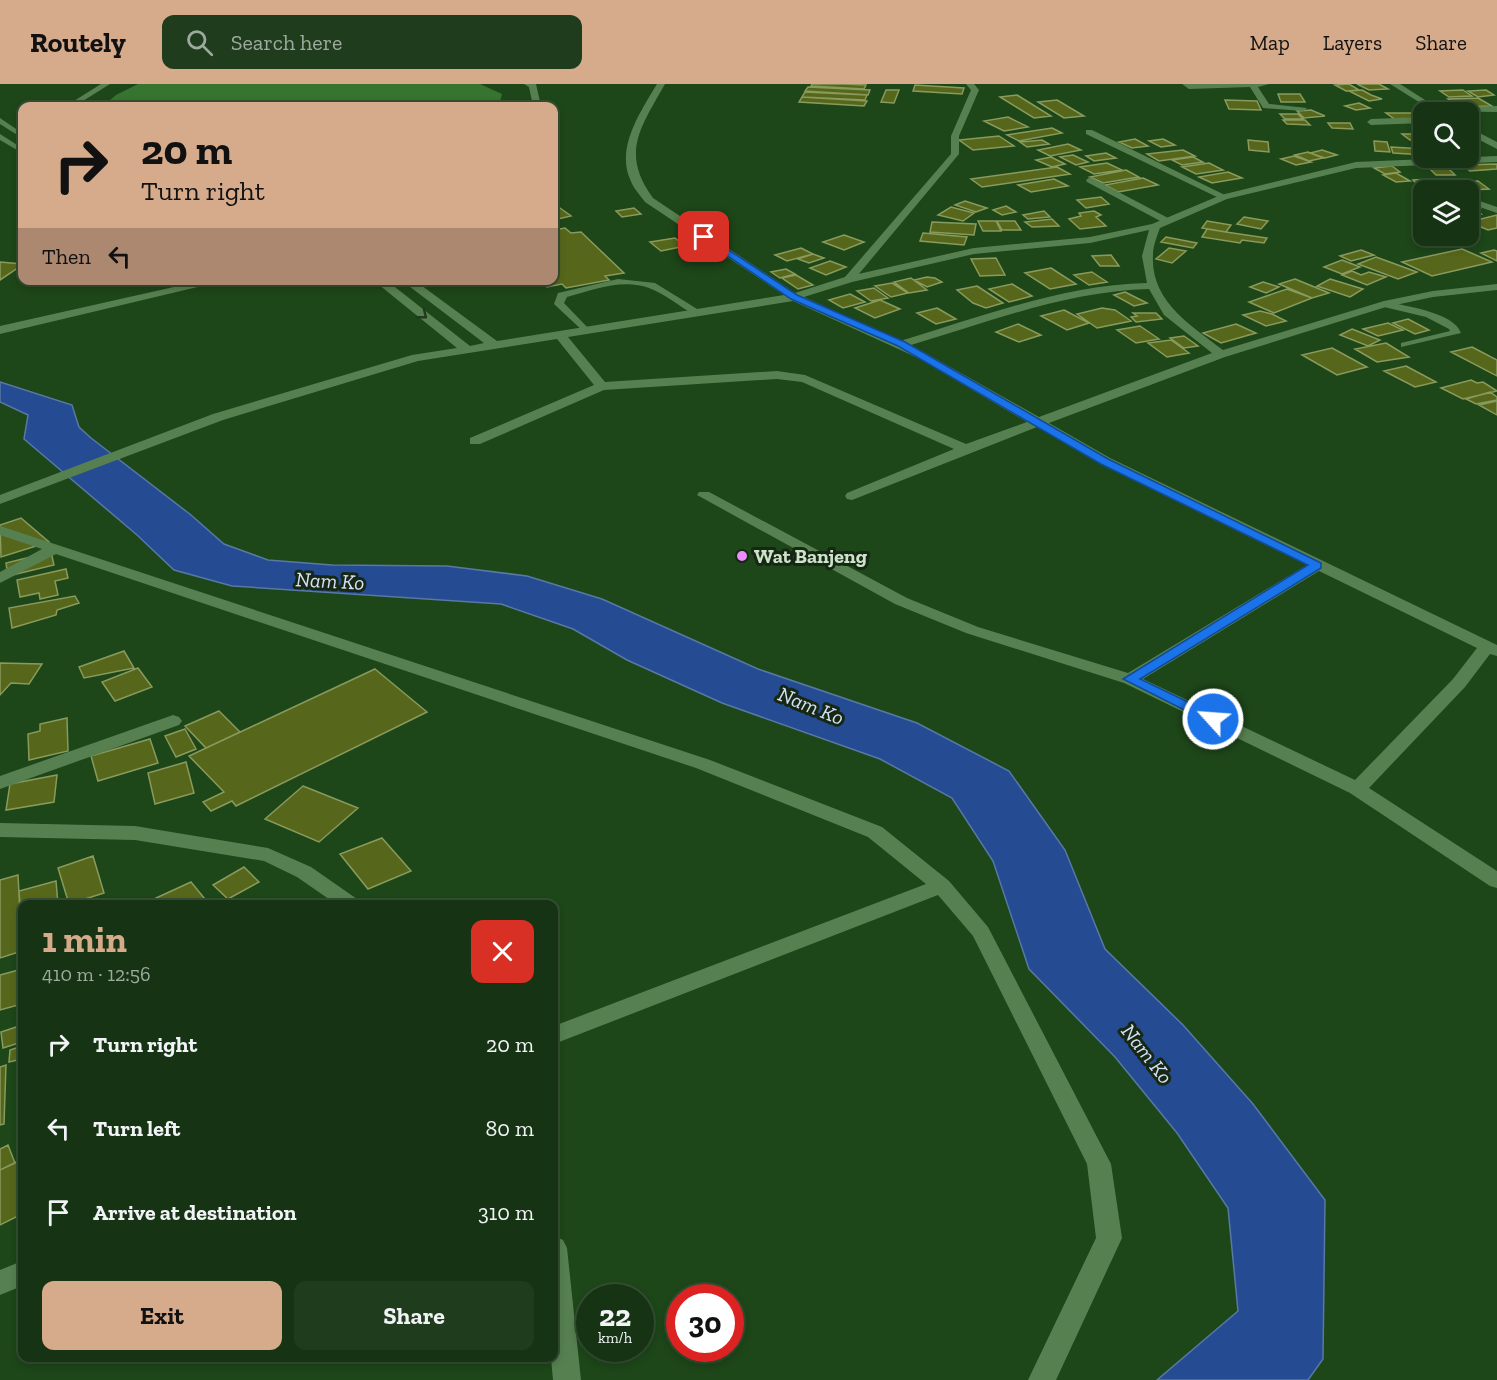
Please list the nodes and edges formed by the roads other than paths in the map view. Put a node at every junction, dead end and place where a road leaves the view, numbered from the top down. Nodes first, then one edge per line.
1 (106, 84) edge
2 (528, 84) edge
3 (661, 84) edge
4 (970, 84) edge
5 (1186, 84) edge
6 (1252, 84) edge
7 (1256, 84) edge
8 (1264, 84) edge
9 (1394, 84) edge
10 (76, 102) edge
11 (536, 102) edge
12 (1422, 102) edge
13 (1303, 108) dead end
14 (1497, 109) edge
15 (1479, 110) edge
16 (0, 120) edge
17 (1413, 120) edge
18 (1371, 122) dead end
19 (1089, 132) dead end
20 (18, 133) edge
21 (0, 136) edge
22 (1479, 136) edge
23 (1497, 146) edge
24 (18, 148) edge
25 (1497, 159) edge
26 (1089, 180) dead end
27 (1224, 197) junction
28 (1479, 204) edge
29 (1497, 210) edge
30 (1167, 221) junction
31 (1155, 226) junction
32 (849, 279) junction
33 (200, 285) edge
34 (384, 285) edge
35 (413, 285) edge
36 (1153, 286) junction
37 (1497, 287) edge
38 (794, 297) junction
39 (1384, 304) junction
40 (697, 312) junction
41 (0, 330) edge
42 (585, 330) junction
43 (560, 335) junction
44 (902, 344) junction
45 (494, 345) junction
46 (1405, 345) dead end
47 (468, 350) junction
48 (1221, 354) junction
49 (602, 386) junction
50 (1039, 423) junction
51 (475, 441) dead end
52 (966, 449) junction
53 (704, 495) dead end
54 (852, 496) dead end
55 (1, 499) edge
56 (0, 530) edge
57 (54, 549) junction
58 (1317, 565) junction
59 (0, 578) edge
60 (1492, 648) edge
61 (1130, 679) junction
62 (172, 721) dead end
63 (0, 783) edge
64 (1357, 789) junction
65 (0, 830) edge
66 (1497, 881) edge
67 (942, 886) junction
68 (344, 900) edge
69 (558, 1033) edge
70 (18, 1275) edge
71 (0, 1283) edge
72 (558, 1289) edge
73 (567, 1380) edge
74 (1042, 1380) edge

1 - 10 lane
2 - 11 lane
3 - 38 street
4 - 32 lane
5 - 6 street
6 - 7 street
6 - 13 street
7 - 8 street
9 - 12 street
14 - 15 street
16 - 20 lane
17 - 18 street
19 - 27 lane
21 - 24 lane
22 - 23 street
25 - 27 street
26 - 30 lane
27 - 30 street
28 - 29 street
30 - 31 street
31 - 32 street
31 - 36 street
32 - 38 street
33 - 41 street
34 -> 47 street
35 - 45 street
36 - 44 street
36 - 48 street
37 - 39 street
38 - 40 street
38 - 44 street
39 - 46 lane
39 - 48 street
40 - 42 street
40 - 42 lane
42 - 43 street
43 - 45 street
43 - 49 street
44 - 50 street
45 - 47 street
47 - 55 street
48 - 50 street
49 - 51 street
49 - 52 street
50 - 52 street
50 - 58 street
52 - 54 street
53 - 61 street
56 - 57 street
57 - 59 street
57 - 67 street
58 - 60 street
58 - 61 street
60 - 64 street
61 - 64 street
62 - 63 street
64 - 66 street
65 - 68 street
67 - 69 street
67 - 74 street
70 - 71 street
72 - 73 street

